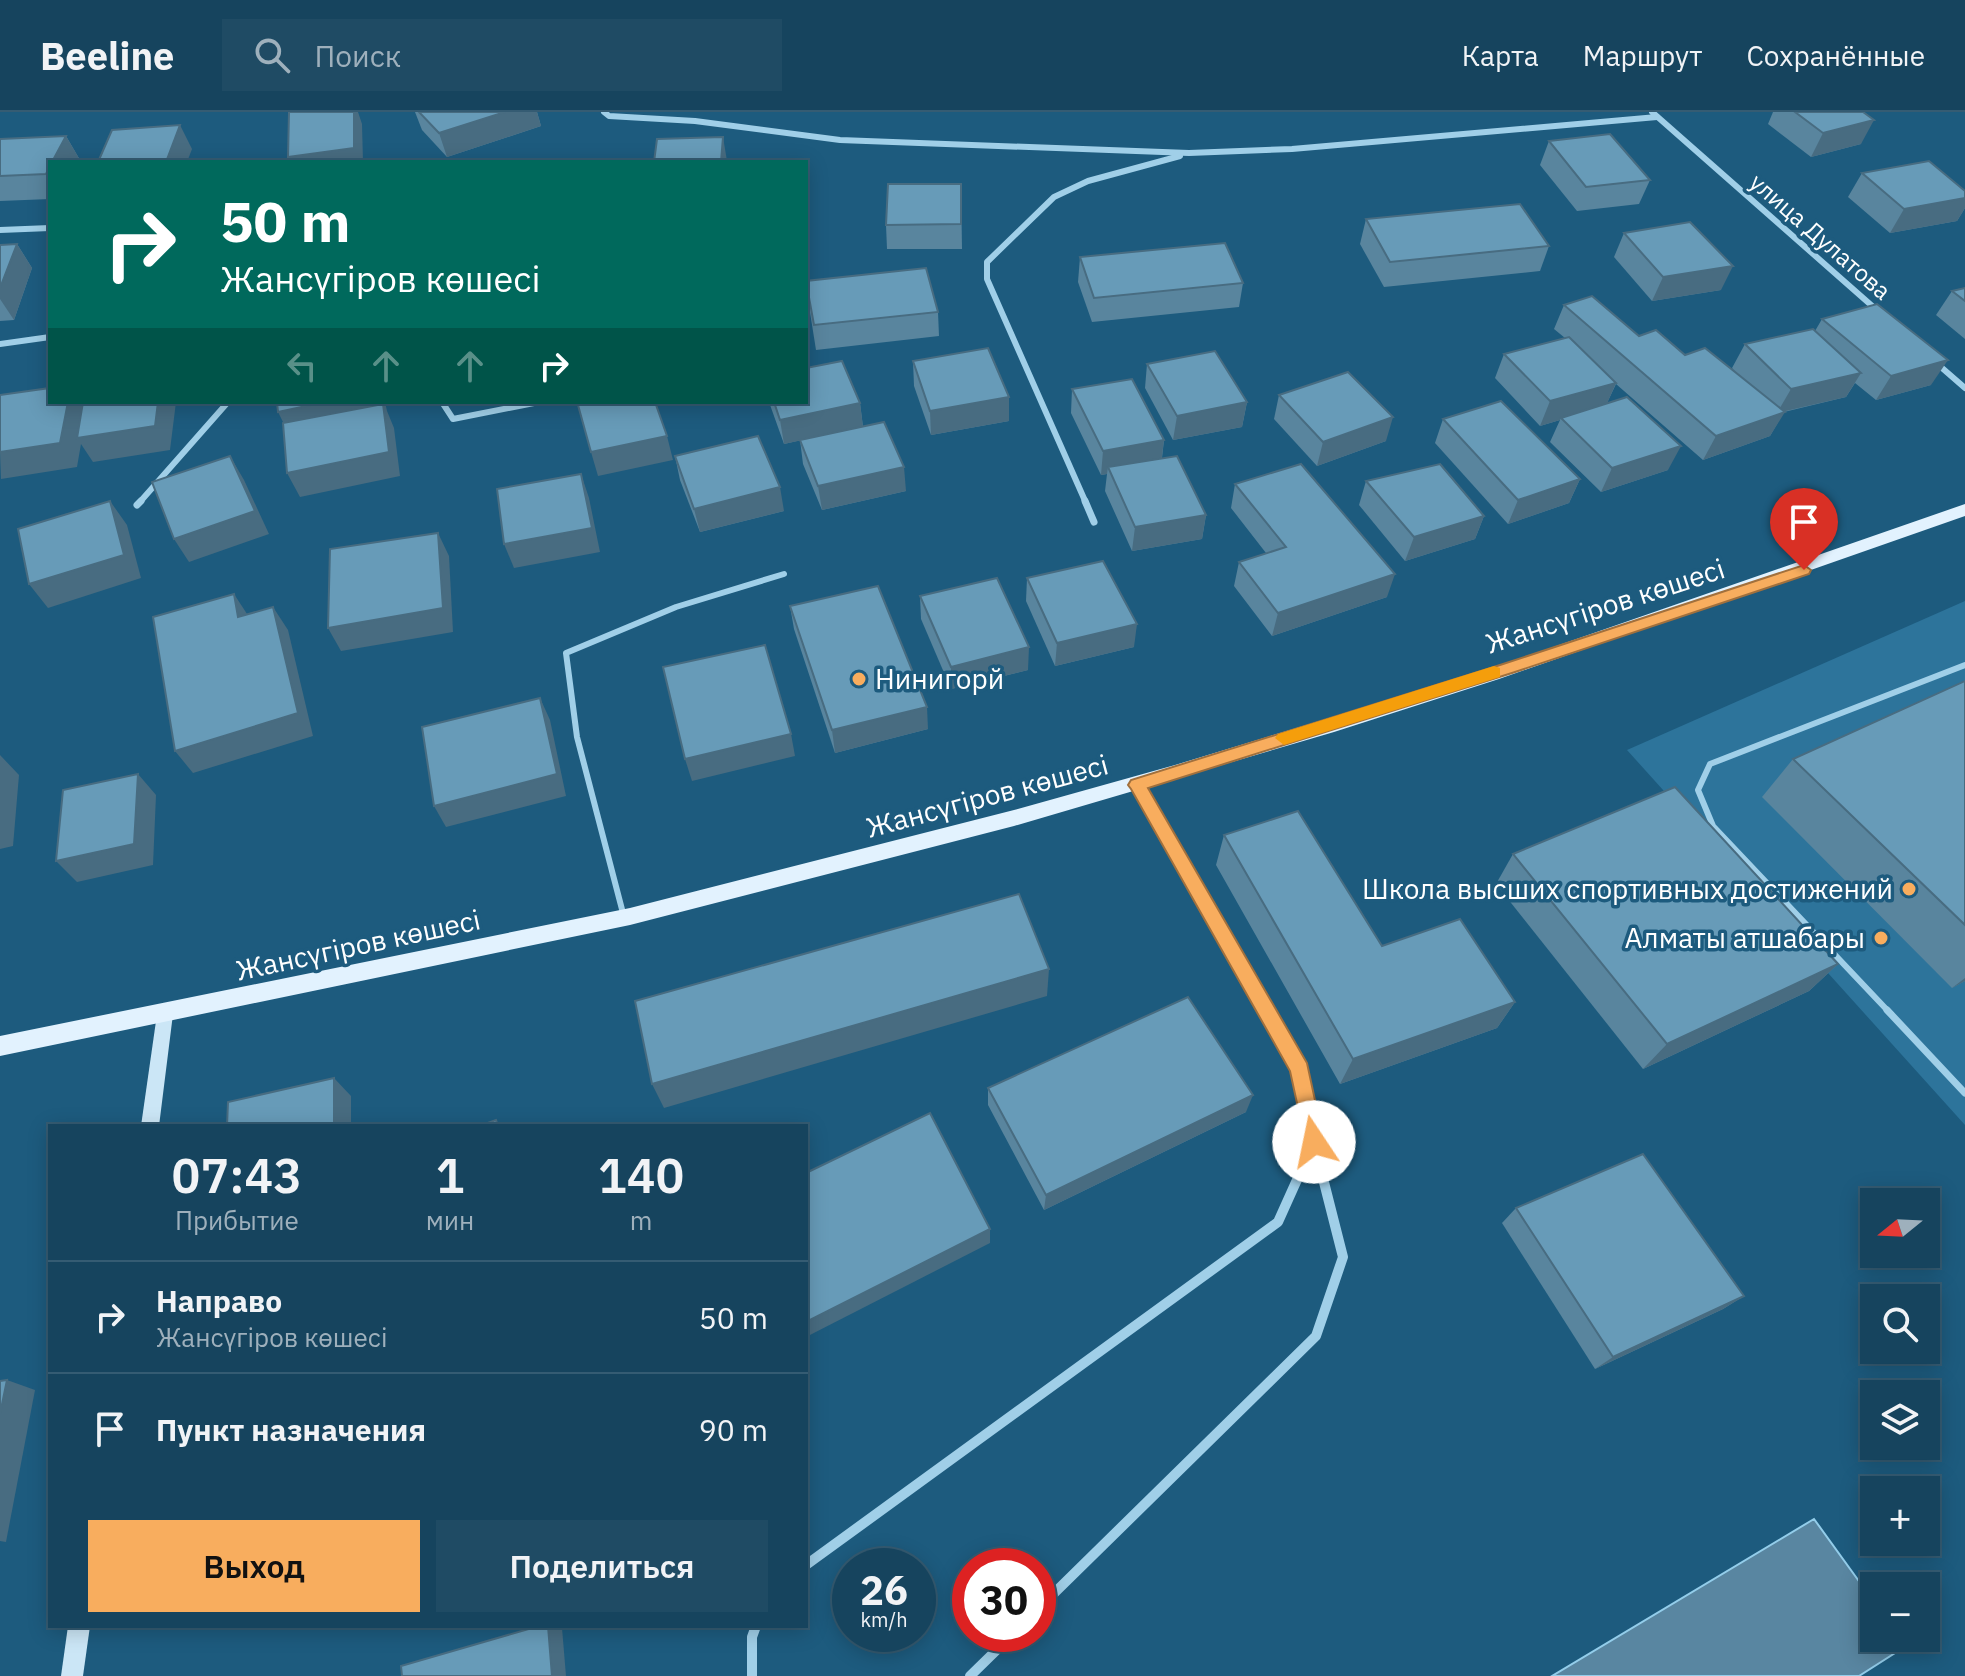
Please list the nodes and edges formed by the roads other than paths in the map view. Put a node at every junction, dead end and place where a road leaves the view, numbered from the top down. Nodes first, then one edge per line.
1 (604, 112) edge
2 (1654, 115) edge
3 (1189, 153) junction
4 (48, 228) edge
5 (0, 230) edge
6 (1882, 315) edge
7 (48, 337) edge
8 (0, 344) edge
9 (1929, 357) edge
10 (1965, 388) edge
11 (226, 404) edge
12 (443, 404) edge
13 (529, 404) edge
14 (137, 505) dead end
15 (1965, 510) edge
16 (1094, 522) dead end
17 (784, 574) dead end
18 (1965, 665) edge
19 (1137, 785) junction
20 (624, 917) junction
21 (165, 1014) junction
22 (0, 1046) edge
23 (1965, 1093) edge
24 (150, 1124) edge
25 (1314, 1142) junction
26 (808, 1564) edge
27 (1056, 1591) edge
28 (79, 1628) edge
29 (755, 1628) edge
30 (995, 1652) edge
31 (72, 1676) edge
32 (752, 1676) edge
33 (970, 1676) edge

1 - 3 street
2 - 3 street
2 - 6 street, улица Дулатова
3 - 16 street
4 - 5 street
7 - 8 street
9 - 10 street
11 - 14 street
12 - 13 street
15 - 19 main road, Жансүгіров көшесі
17 - 20 lane
18 - 23 lane
19 - 20 main road, Жансүгіров көшесі
19 - 25 street
20 - 21 main road, Жансүгіров көшесі
21 - 22 main road, Жансүгіров көшесі
21 - 24 street
25 - 26 street
25 - 27 street
28 - 31 street
29 - 32 street
30 - 33 street

